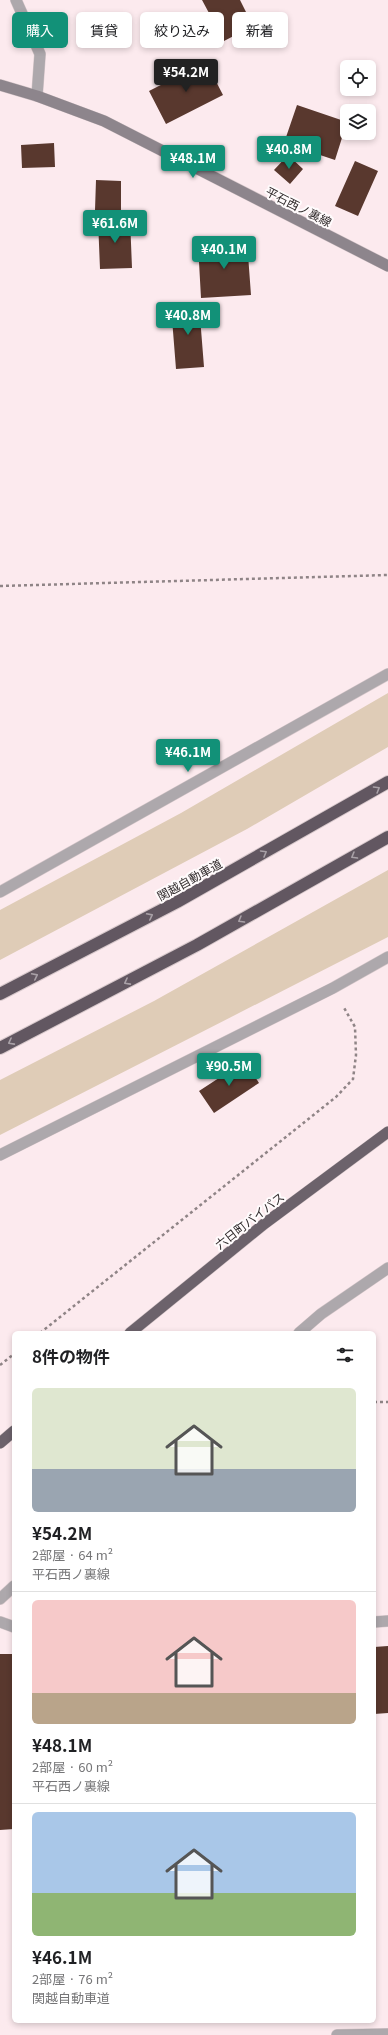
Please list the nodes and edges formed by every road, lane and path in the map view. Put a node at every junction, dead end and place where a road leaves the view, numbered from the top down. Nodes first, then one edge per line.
1 (16, 0) edge
2 (0, 85) edge
3 (37, 96) junction
4 (388, 266) edge
5 (388, 575) edge
6 (0, 586) edge
7 (388, 674) edge
8 (388, 782) edge
9 (388, 836) edge
10 (0, 892) edge
11 (388, 957) edge
12 (333, 988) junction
13 (0, 994) edge
14 (0, 1048) edge
15 (388, 1132) edge
16 (0, 1155) edge
17 (388, 1268) edge
18 (43, 1331) edge
19 (132, 1331) edge
20 (301, 1331) edge
21 (12, 1356) edge
22 (0, 1365) edge
23 (376, 1402) edge
24 (388, 1402) edge
25 (12, 1433) edge
26 (0, 1443) edge
27 (12, 1588) edge
28 (0, 1599) edge
29 (388, 1621) edge
30 (0, 1622) edge
31 (376, 1622) edge
32 (12, 1626) edge
33 (388, 2034) edge
34 (336, 2035) edge

1 - 3 street
2 - 3 main road, 平石西ノ裏線
3 - 4 main road, 平石西ノ裏線
5 - 6 path
7 - 10 street
13 -> 8 highway, 関越自動車道
9 -> 14 highway
11 - 12 street
12 - 16 street
12 - 18 path
15 - 19 highway, 六日町バイパス
17 - 20 street
21 - 22 path
23 - 24 path
25 - 26 highway
27 - 28 street
29 - 31 street
30 - 32 street
33 - 34 street

